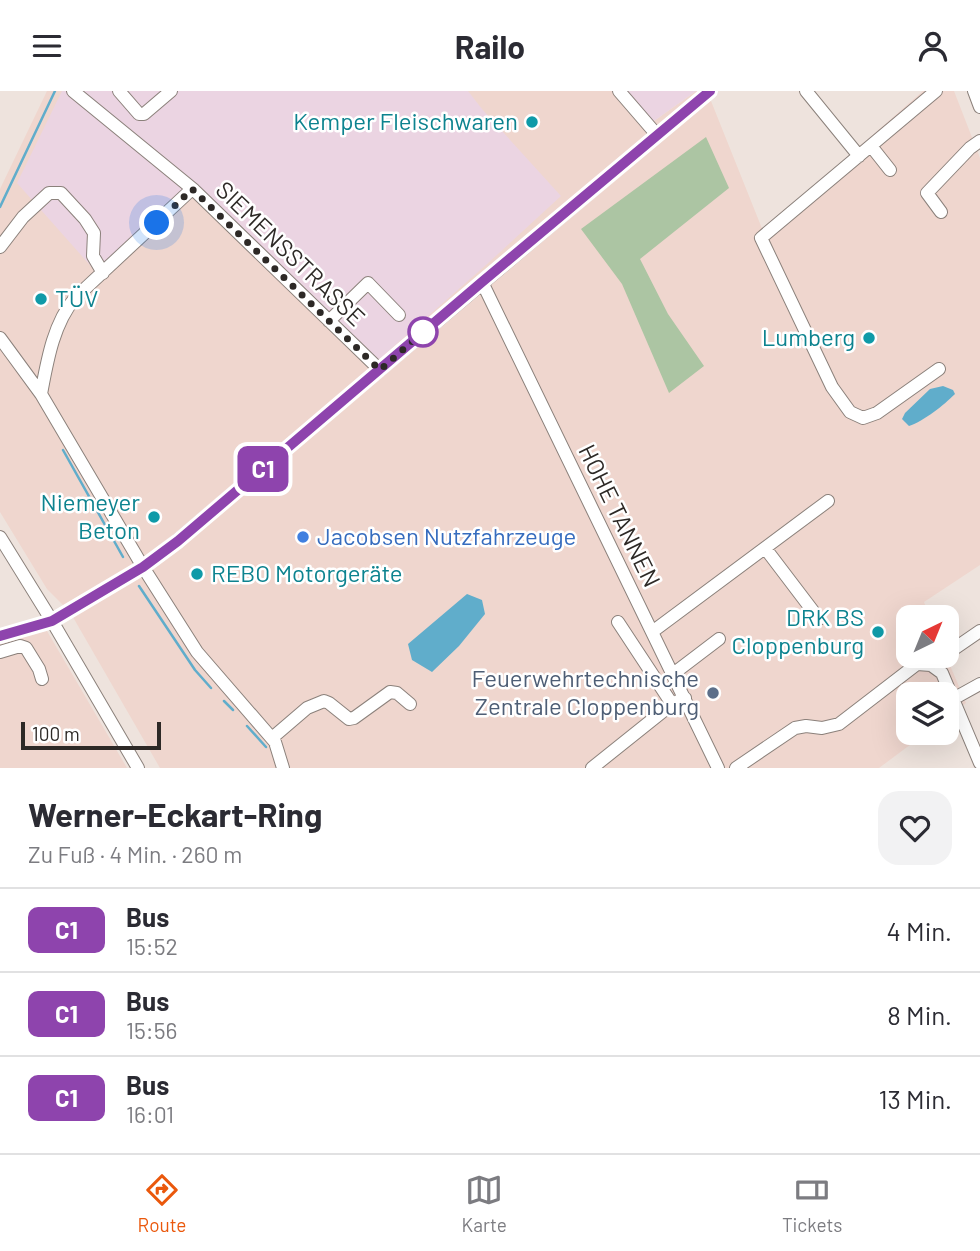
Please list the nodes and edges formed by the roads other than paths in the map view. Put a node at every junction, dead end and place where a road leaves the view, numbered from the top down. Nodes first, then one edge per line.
1 (73, 91) edge
2 (119, 91) edge
3 (171, 91) edge
4 (619, 91) edge
5 (710, 91) edge
6 (806, 91) edge
7 (936, 91) edge
8 (974, 91) edge
9 (980, 107) edge
10 (657, 135) junction
11 (980, 141) edge
12 (871, 146) junction
13 (859, 156) junction
14 (890, 170) dead end
15 (192, 189) junction
16 (942, 212) dead end
17 (0, 247) edge
18 (103, 273) junction
19 (482, 282) junction
20 (399, 315) dead end
21 (329, 321) junction
22 (0, 338) edge
23 (939, 369) dead end
24 (380, 370) junction
25 (41, 394) junction
26 (828, 501) dead end
27 (0, 537) edge
28 (765, 548) junction
29 (143, 567) junction
30 (819, 619) dead end
31 (52, 621) junction
32 (618, 622) dead end
33 (980, 631) edge
34 (652, 632) junction
35 (0, 636) edge
36 (719, 639) dead end
37 (959, 645) edge
38 (0, 652) edge
39 (673, 674) junction
40 (42, 679) dead end
41 (946, 682) edge
42 (980, 684) edge
43 (959, 696) edge
44 (678, 701) junction
45 (410, 705) dead end
46 (959, 713) edge
47 (272, 738) junction
48 (980, 763) edge
49 (138, 768) edge
50 (283, 768) edge
51 (592, 768) edge
52 (718, 768) edge
53 (736, 768) edge

1 - 15 street, SIEMENSSTRASSE
2 - 3 street
4 - 10 street
5 - 10 street
6 - 13 street
7 - 12 street
8 - 9 street
10 - 19 street
11 - 16 street
12 - 13 street
12 - 14 street
13 - 23 street
15 - 18 street
15 - 21 street, SIEMENSSTRASSE
17 - 18 street
18 - 25 street
19 - 24 street
19 - 34 street, HOHE TANNEN
20 - 21 street
21 - 24 street, SIEMENSSTRASSE
22 - 25 street
24 - 29 street
25 - 29 street
26 - 28 street
27 - 31 street
28 - 30 street
28 - 34 street
29 - 31 street
29 - 47 street
31 - 35 street
31 - 49 street
32 - 44 street
33 - 37 street
34 - 39 street, HOHE TANNEN
36 - 39 street
38 - 40 street
39 - 44 street, HOHE TANNEN
41 - 53 street
42 - 43 street
44 - 51 street
44 - 52 street, HOHE TANNEN
45 - 47 street
46 - 48 street
47 - 50 street

